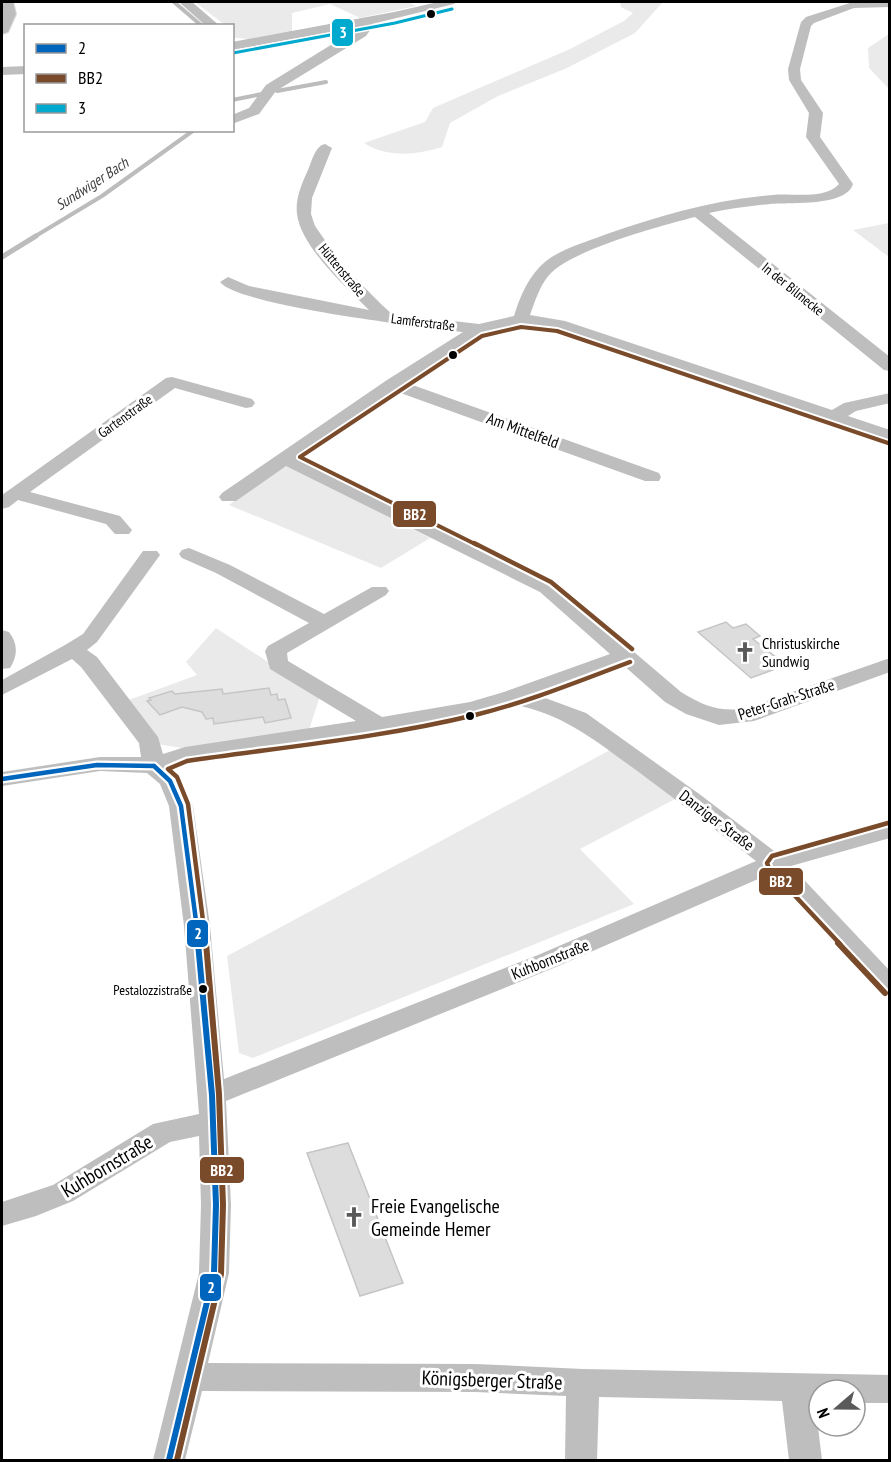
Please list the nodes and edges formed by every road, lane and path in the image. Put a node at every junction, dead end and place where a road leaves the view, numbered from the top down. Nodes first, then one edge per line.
1 (6, 2) edge
2 (185, 2) edge
3 (450, 2) edge
4 (890, 3) edge
5 (361, 22) junction
6 (212, 24) edge
7 (2, 29) edge
8 (234, 46) edge
9 (24, 70) edge
10 (2, 71) edge
11 (234, 119) edge
12 (325, 148) dead end
13 (697, 212) junction
14 (228, 282) dead end
15 (387, 318) junction
16 (521, 319) junction
17 (479, 330) junction
18 (890, 366) edge
19 (393, 384) junction
20 (890, 398) edge
21 (246, 403) dead end
22 (834, 417) junction
23 (890, 436) edge
24 (285, 458) junction
25 (652, 477) dead end
26 (229, 496) dead end
27 (9, 499) edge
28 (122, 530) dead end
29 (189, 554) dead end
30 (150, 555) dead end
31 (379, 591) dead end
32 (323, 622) junction
33 (2, 636) edge
34 (73, 650) junction
35 (627, 656) junction
36 (2, 663) edge
37 (890, 664) edge
38 (2, 688) edge
39 (512, 697) junction
40 (378, 725) junction
41 (154, 766) junction
42 (2, 779) edge
43 (890, 830) edge
44 (774, 863) junction
45 (890, 988) edge
46 (213, 1108) junction
47 (2, 1214) edge
48 (188, 1377) junction
49 (583, 1383) junction
50 (797, 1387) junction
51 (890, 1389) edge
52 (169, 1461) edge
53 (581, 1461) edge
54 (805, 1461) edge

1 - 7 main road
2 - 6 street
3 - 5 street
4 - 13 street
5 - 8 street
5 - 11 street
9 - 10 street
12 - 15 street, Hüttenstraße
13 - 16 street
13 - 18 street, In der Bilmecke
14 - 15 street, Lamferstraße
15 - 17 street, Lamferstraße
16 - 17 street, Lamferstraße
16 - 22 street, Lamferstraße
17 - 19 street
19 - 24 street
19 - 25 street, Am Mittelfeld
20 - 22 street
21 - 27 street, Gartenstraße
22 - 23 street, Lamferstraße
24 - 26 street
24 - 35 street, Peter-Grah-Straße
27 - 28 street, Gartenstraße
29 - 32 street
30 - 34 street
31 - 32 street
32 - 40 street
33 - 36 street
34 - 38 street
34 - 41 street
35 - 37 street, Peter-Grah-Straße
35 - 39 street
39 - 40 street
39 - 44 street, Danziger Straße
40 - 41 street
41 - 42 street
41 - 46 street
43 - 44 street, Kuhbornstraße
44 - 45 street, Danziger Straße
44 - 46 street, Kuhbornstraße
46 - 47 street, Kuhbornstraße
46 - 48 street
48 - 49 street, Königsberger Straße
48 - 52 street
49 - 50 street, Königsberger Straße
49 - 53 street
50 - 51 street, Königsberger Straße
50 - 54 street

